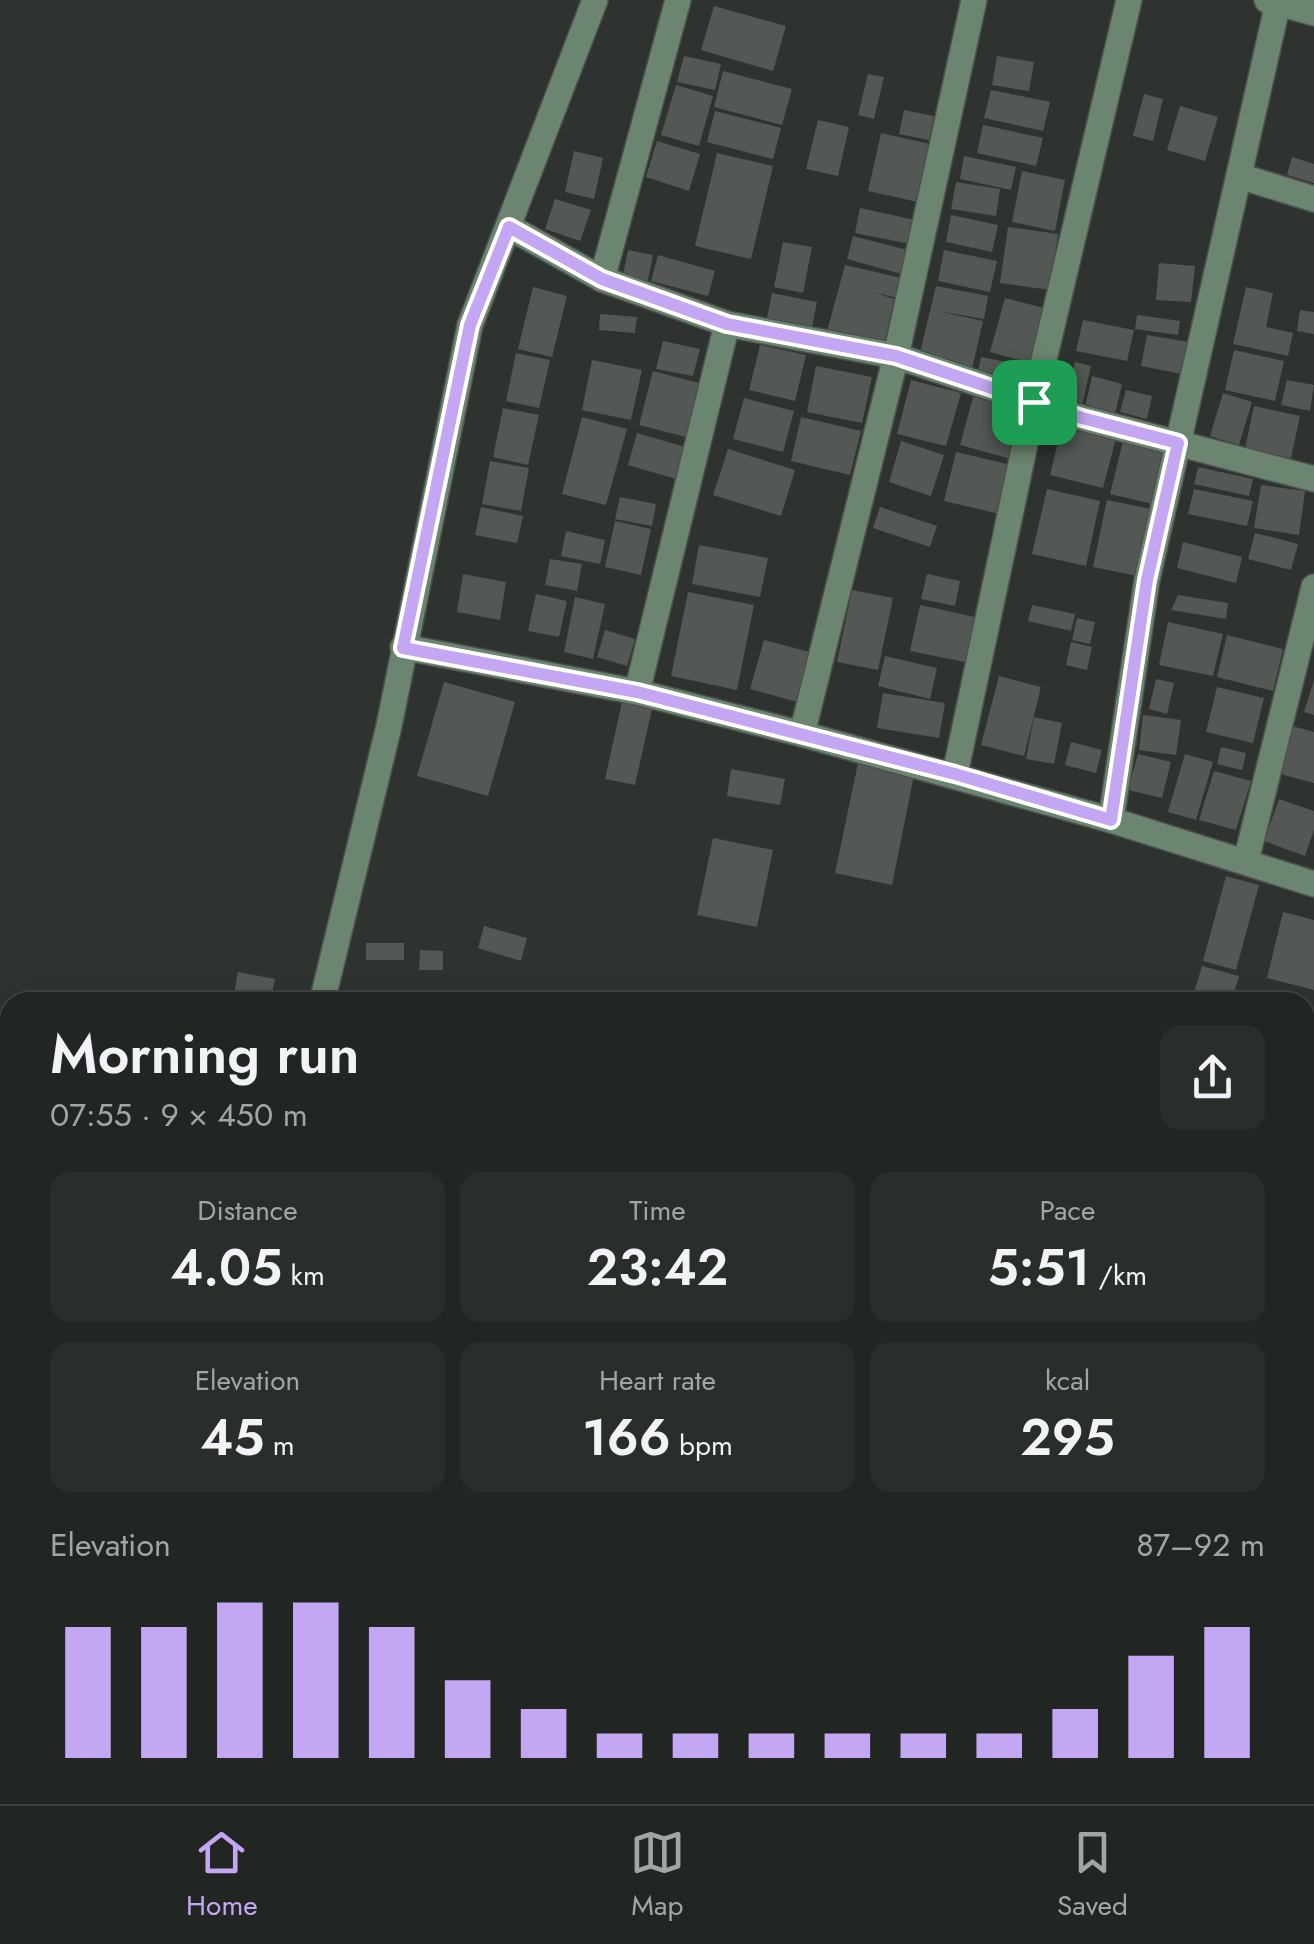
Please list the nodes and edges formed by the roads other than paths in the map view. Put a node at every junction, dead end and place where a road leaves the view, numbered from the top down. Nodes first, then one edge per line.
1 (595, 0) edge
2 (678, 0) edge
3 (974, 0) edge
4 (1129, 0) edge
5 (1273, 2) edge
6 (1314, 13) edge
7 (1239, 176) junction
8 (1314, 199) edge
9 (509, 227) junction
10 (602, 279) junction
11 (727, 324) junction
12 (896, 356) junction
13 (1034, 402) junction
14 (1178, 443) junction
15 (1314, 478) edge
16 (1314, 587) edge
17 (403, 648) junction
18 (637, 692) junction
19 (802, 734) junction
20 (955, 774) junction
21 (1111, 820) junction
22 (1246, 861) junction
23 (1314, 884) edge
24 (324, 992) edge

1 - 9 street
2 - 10 street
3 - 12 street
4 - 13 street
5 - 6 street
5 - 7 street
7 - 8 street
7 - 14 street
9 - 10 street
9 - 17 street
10 - 11 street
11 - 12 street
11 - 18 street
12 - 13 street
12 - 19 street
13 - 14 street
13 - 20 street
14 - 15 street
14 - 21 street
16 - 22 street
17 - 18 street
17 - 24 street
18 - 19 street
19 - 20 street
20 - 21 street
21 - 22 street
22 - 23 street

